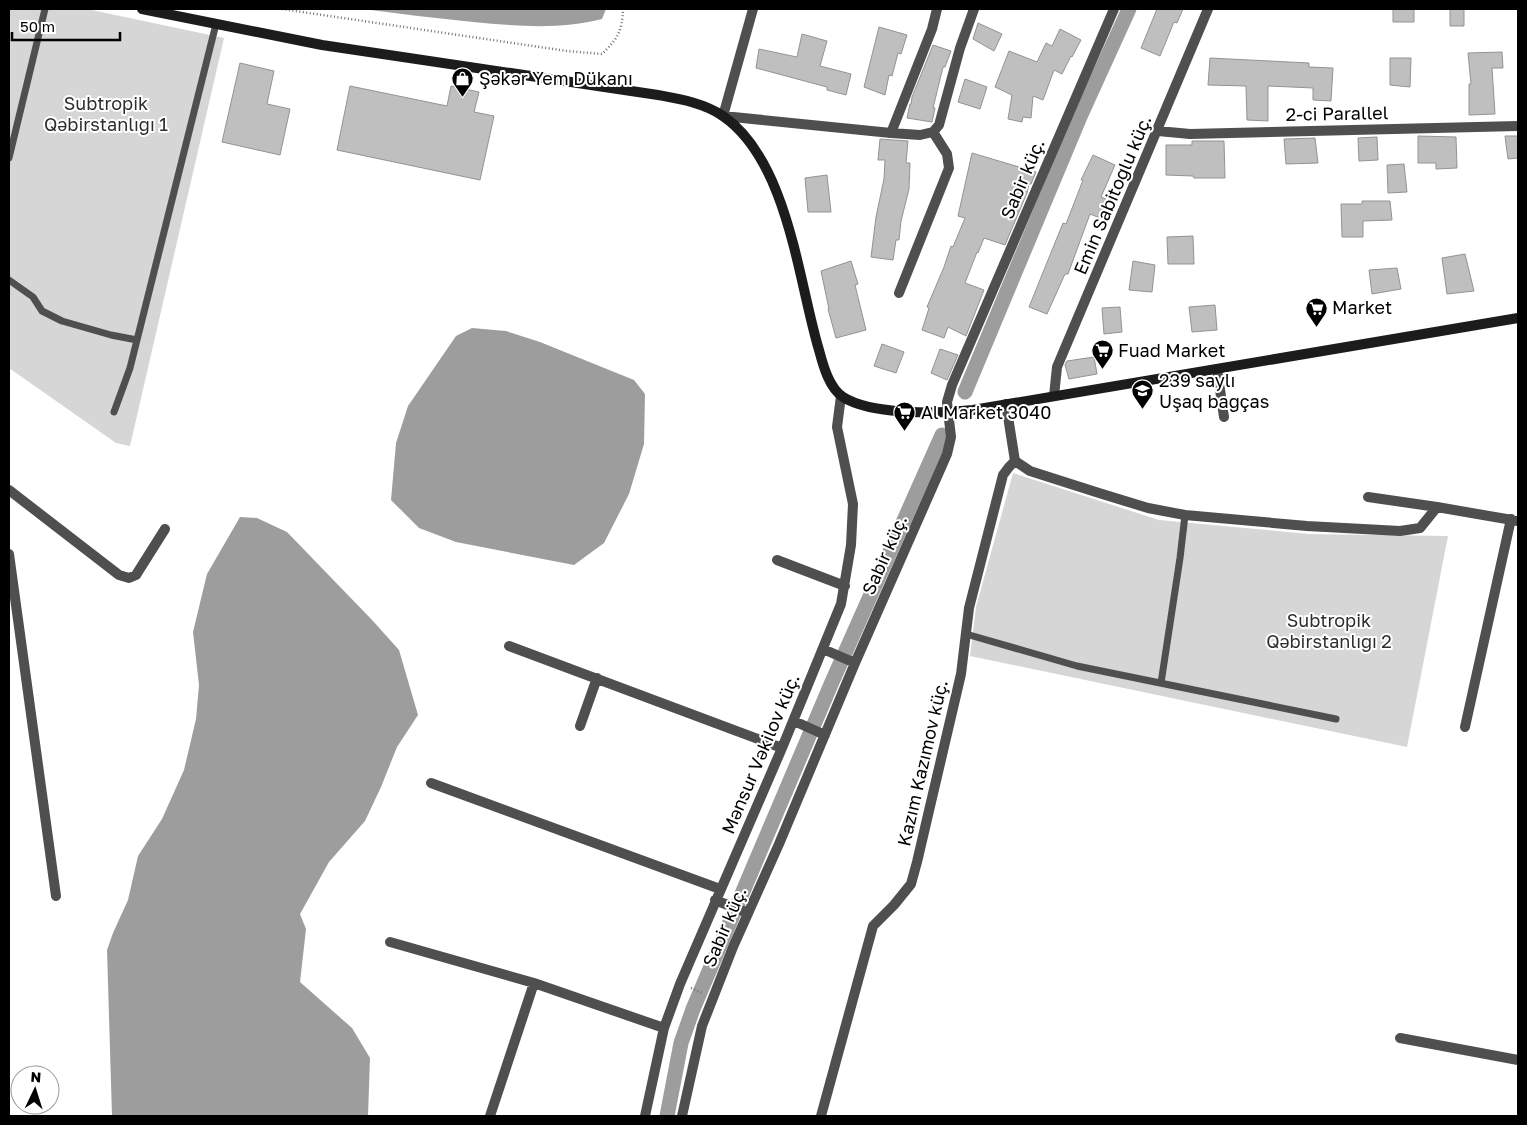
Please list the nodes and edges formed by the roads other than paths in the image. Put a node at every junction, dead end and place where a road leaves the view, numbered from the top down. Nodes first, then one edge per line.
1 (45, 9) edge
2 (142, 9) edge
3 (753, 9) edge
4 (937, 9) edge
5 (974, 9) edge
6 (1114, 9) edge
7 (1208, 9) edge
8 (216, 24) junction
9 (723, 116) junction
10 (1518, 126) edge
11 (1158, 131) junction
12 (933, 132) junction
13 (891, 133) junction
14 (9, 158) edge
15 (9, 280) edge
16 (899, 293) dead end
17 (1518, 318) edge
18 (137, 340) junction
19 (1217, 369) junction
20 (841, 396) junction
21 (1054, 396) junction
22 (1006, 404) junction
23 (114, 412) dead end
24 (948, 413) junction
25 (1224, 418) dead end
26 (1015, 461) junction
27 (9, 490) edge
28 (1368, 497) dead end
29 (1438, 507) junction
30 (1185, 515) junction
31 (1515, 520) edge
32 (165, 529) dead end
33 (9, 554) edge
34 (777, 560) dead end
35 (845, 586) junction
36 (966, 634) junction
37 (509, 646) dead end
38 (823, 649) junction
39 (855, 663) junction
40 (596, 678) junction
41 (1161, 683) junction
42 (1336, 719) dead end
43 (794, 721) junction
44 (580, 726) dead end
45 (1465, 727) dead end
46 (825, 736) junction
47 (782, 748) junction
48 (430, 783) dead end
49 (720, 890) junction
50 (56, 896) dead end
51 (715, 900) junction
52 (748, 914) junction
53 (390, 942) dead end
54 (534, 983) junction
55 (664, 1028) junction
56 (1400, 1038) dead end
57 (1518, 1060) edge
58 (490, 1116) edge
59 (645, 1116) edge
60 (682, 1116) edge
61 (821, 1116) edge

1 - 14 lane
2 - 8 street
3 - 9 street
4 - 13 street
5 - 12 street
6 - 24 street, Sabir küç.
7 - 11 street, Emin Sabitoğlu küç.
8 - 9 street
8 - 18 lane
9 - 13 street
9 - 20 street
10 - 11 street, 2-ci Parallel
11 - 21 street, Emin Sabitoğlu küç.
12 - 13 street
12 - 16 street
15 - 18 lane
17 - 19 street
18 - 23 lane
19 - 21 street
19 - 25 street
20 - 24 street
20 - 35 street, Mənsur Vəkilov küç.
21 - 22 street
22 - 24 street
22 - 26 street
24 - 39 street, Sabir küç.
26 - 30 street
26 - 36 street, Kazım Kazımov küç.
27 - 32 street
28 - 29 street
29 - 30 street
29 - 31 street
30 - 41 lane
31 - 45 street
33 - 50 street
34 - 35 street
35 - 38 street, Mənsur Vəkilov küç.
36 - 41 lane
36 - 61 street, Kazım Kazımov küç.
37 - 40 street
38 - 39 street
38 - 43 street, Mənsur Vəkilov küç.
39 - 46 street, Sabir küç.
40 - 44 street
40 - 47 street
41 - 42 lane
43 - 46 street
43 - 47 street, Mənsur Vəkilov küç.
46 - 52 street, Sabir küç.
47 - 49 street, Mənsur Vəkilov küç.
48 - 49 street
49 - 51 street, Mənsur Vəkilov küç.
51 - 52 street
51 - 55 street, Mənsur Vəkilov küç.
52 - 60 street, Sabir küç.
53 - 54 street
54 - 55 street
54 - 58 street
55 - 59 street, Mənsur Vəkilov küç.
56 - 57 street

